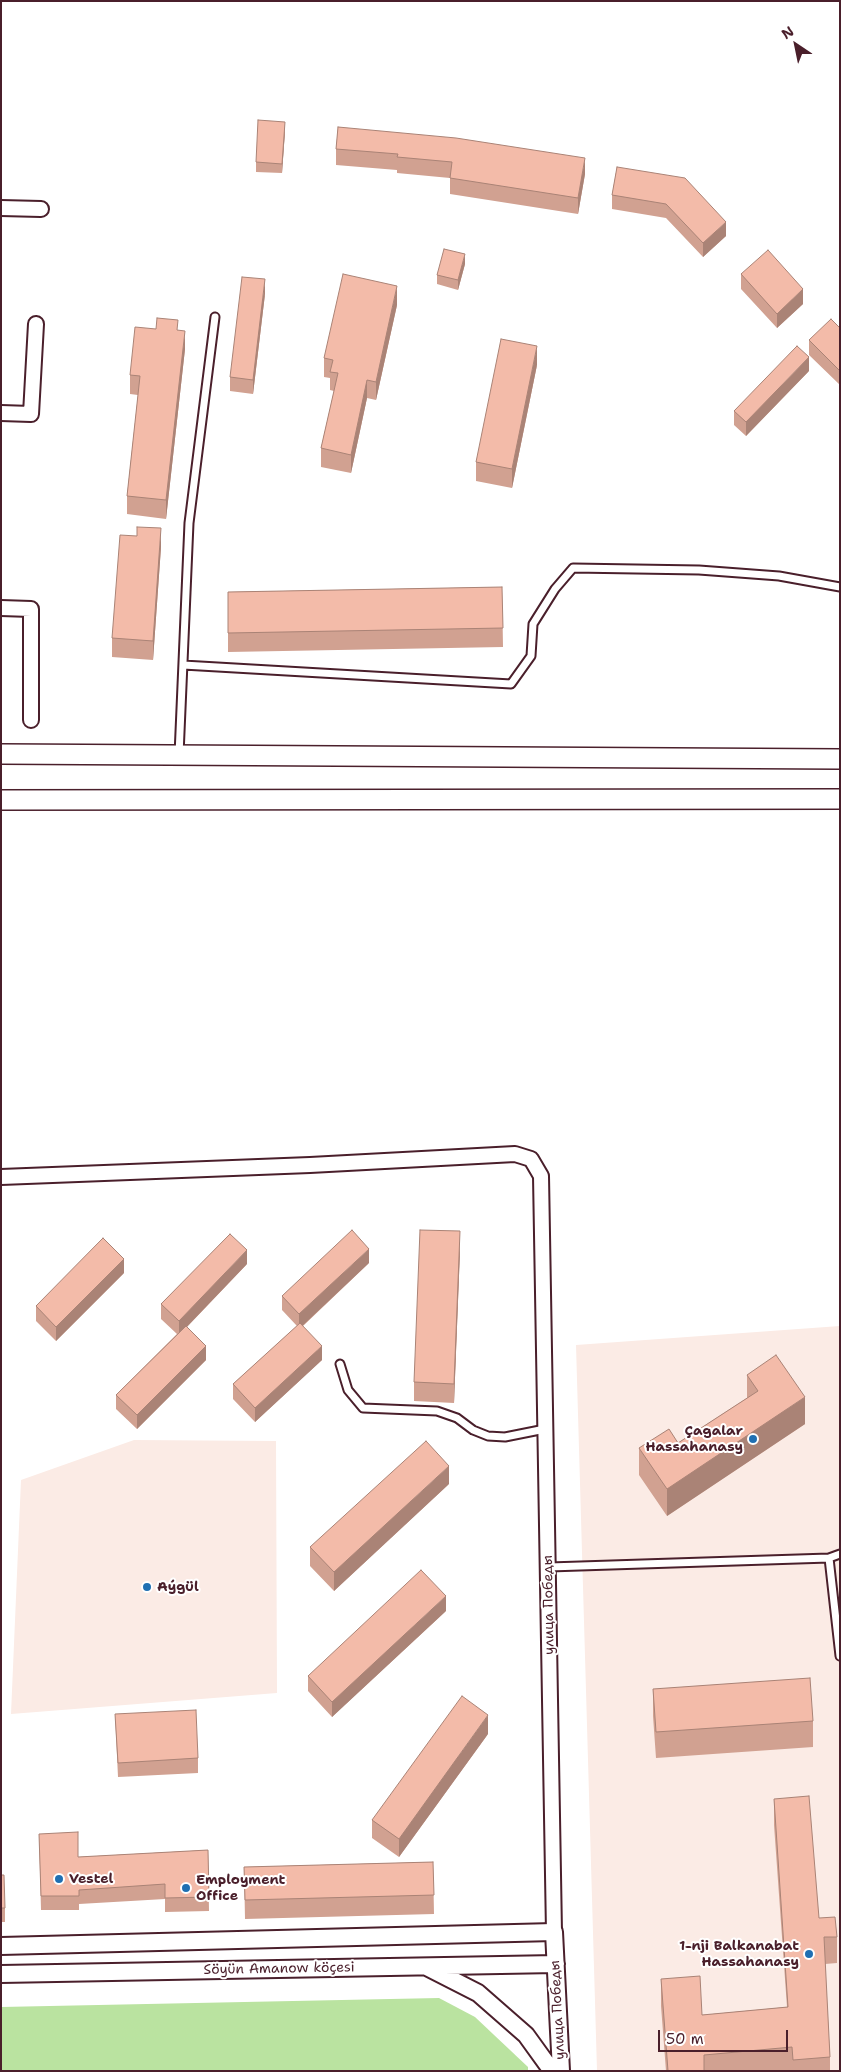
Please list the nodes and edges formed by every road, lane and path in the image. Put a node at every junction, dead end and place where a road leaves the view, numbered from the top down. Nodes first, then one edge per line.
1 (1, 208) edge
2 (40, 209) dead end
3 (215, 317) dead end
4 (36, 324) dead end
5 (1, 413) edge
6 (840, 587) edge
7 (1, 608) edge
8 (183, 665) junction
9 (32, 720) dead end
10 (1, 754) edge
11 (179, 756) junction
12 (840, 759) edge
13 (840, 799) edge
14 (1, 800) edge
15 (1, 1177) edge
16 (340, 1364) dead end
17 (545, 1429) junction
18 (840, 1554) edge
19 (829, 1558) junction
20 (549, 1567) junction
21 (840, 1656) edge
22 (554, 1932) junction
23 (1, 1946) edge
24 (556, 1964) junction
25 (425, 1966) junction
26 (1, 1974) edge
27 (552, 2071) edge
28 (561, 2071) edge

1 - 2 street
3 - 8 lane
4 - 5 street
6 - 8 lane
7 - 9 street
8 - 11 lane
10 - 11 main road
11 - 12 main road
13 - 14 main road
15 - 17 street, улица Победы
16 - 17 lane
17 - 20 street, улица Победы
18 - 19 lane
19 - 20 lane
19 - 21 lane
20 - 22 street, улица Победы
22 - 23 street
22 - 24 street, улица Победы
24 - 25 street, Söyün Amanow köçesi
24 - 28 street, улица Победы
25 - 26 street, Söyün Amanow köçesi
25 - 27 street

